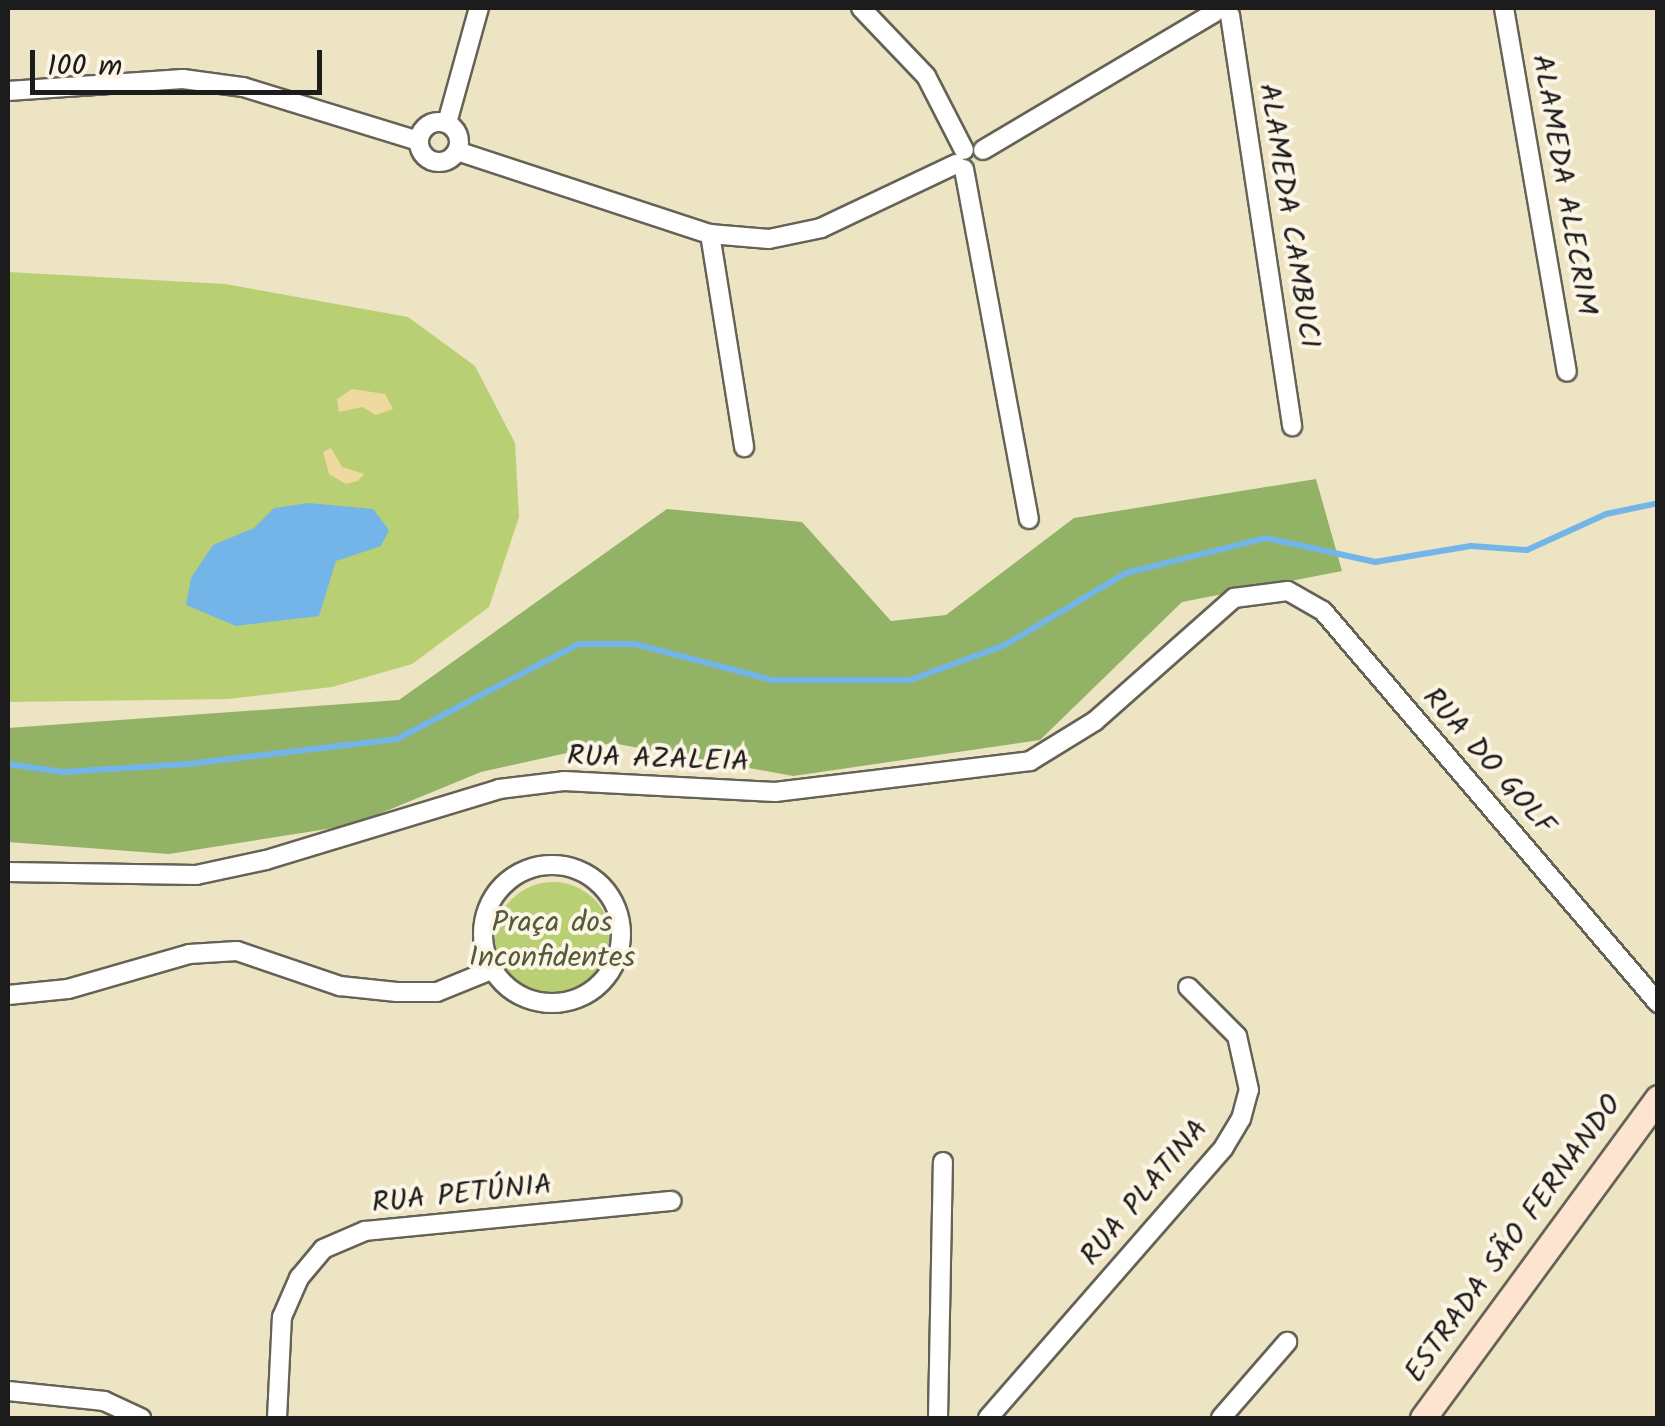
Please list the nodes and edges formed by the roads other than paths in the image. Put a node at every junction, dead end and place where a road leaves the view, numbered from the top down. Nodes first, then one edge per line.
1 (479, 8) edge
2 (862, 8) edge
3 (1504, 8) edge
4 (1225, 11) edge
5 (8, 91) edge
6 (447, 123) junction
7 (419, 141) junction
8 (456, 152) junction
9 (967, 158) junction
10 (710, 234) junction
11 (1567, 372) dead end
12 (1292, 426) dead end
13 (744, 447) dead end
14 (1029, 519) dead end
15 (1258, 592) joint
16 (8, 872) edge
17 (491, 970) junction
18 (1188, 987) dead end
19 (8, 995) edge
20 (1658, 1002) edge
21 (1658, 1098) edge
22 (943, 1162) dead end
23 (672, 1201) dead end
24 (1286, 1342) dead end
25 (8, 1392) edge
26 (141, 1418) edge
27 (277, 1418) edge
28 (938, 1418) edge
29 (988, 1418) edge
30 (1221, 1418) edge
31 (1423, 1418) edge

1 - 6 street
2 - 9 street
3 - 11 street, ALAMEDA ALECRIM
4 - 9 street
4 - 12 street, ALAMEDA CAMBUCI
5 - 7 street
6 - 7 street
6 - 8 street
7 - 8 street
8 - 10 street
9 - 10 street
9 - 14 street
10 - 13 street
15 - 16 street, RUA AZALEIA
15 - 20 street, RUA DO GOLF
17 - 17 street
17 - 19 street
18 - 29 street, RUA PLATINA
21 - 31 main road, ESTRADA SÃO FERNANDO
22 - 28 street
23 - 27 street, RUA PETÚNIA
24 - 30 street
25 - 26 street

